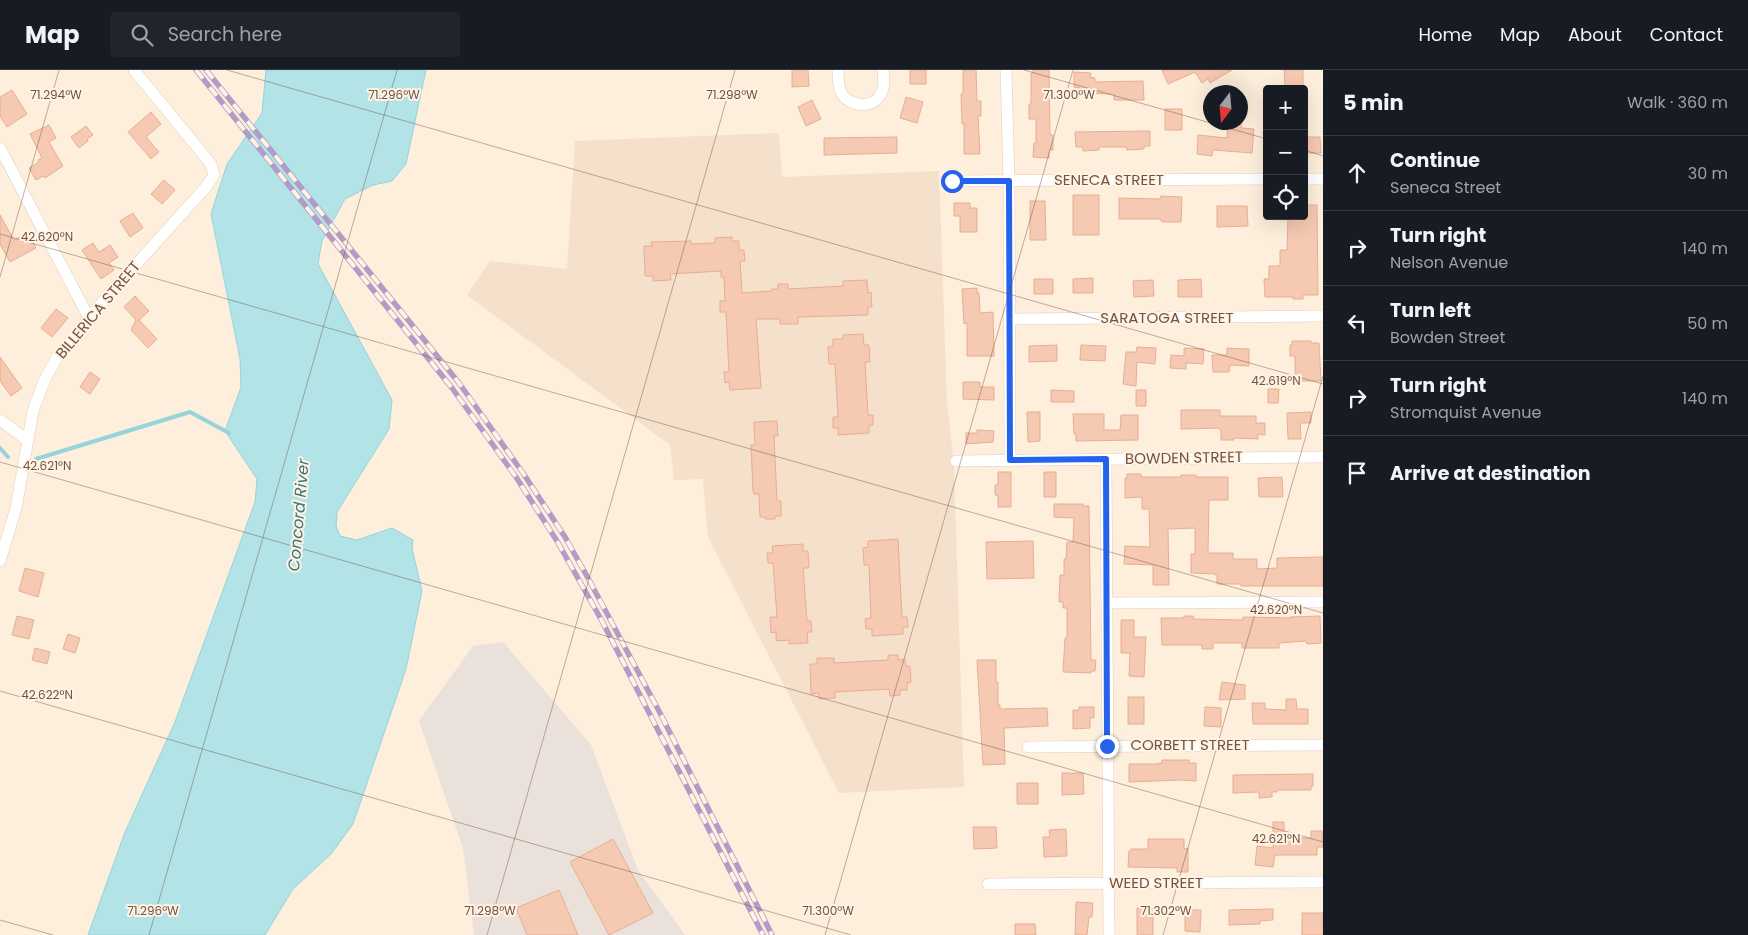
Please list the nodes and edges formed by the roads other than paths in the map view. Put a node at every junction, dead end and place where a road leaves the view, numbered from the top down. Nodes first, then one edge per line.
1 (134, 70) edge
2 (838, 70) edge
3 (883, 70) edge
4 (1006, 70) edge
5 (0, 148) edge
6 (1263, 179) edge
7 (1308, 179) edge
8 (1323, 179) edge
9 (952, 181) dead end
10 (1009, 181) junction
11 (1323, 316) edge
12 (89, 318) junction
13 (1010, 319) junction
14 (0, 420) edge
15 (27, 440) junction
16 (1323, 457) edge
17 (1106, 459) junction
18 (1010, 460) junction
19 (956, 461) dead end
20 (0, 561) edge
21 (1323, 602) edge
22 (1107, 603) junction
23 (1323, 745) edge
24 (1107, 746) junction
25 (1028, 748) dead end
26 (1323, 882) edge
27 (988, 884) dead end
28 (1108, 884) junction
29 (1109, 935) edge

1 - 12 street, BILLERICA STREET
2 - 3 street
4 - 10 street
5 - 12 street
6 - 10 street, SENECA STREET
7 - 8 street
9 - 10 street, SENECA STREET
10 - 13 street
11 - 13 street, SARATOGA STREET
12 - 15 street, BILLERICA STREET
13 - 18 street
14 - 15 street
15 - 20 street, BILLERICA STREET
16 - 17 street, BOWDEN STREET
17 - 18 street, BOWDEN STREET
17 - 22 street
18 - 19 street, BOWDEN STREET
21 - 22 street
22 - 24 street
23 - 24 street, CORBETT STREET
24 - 25 street, CORBETT STREET
24 - 28 street
26 - 28 street, WEED STREET
27 - 28 street, WEED STREET
28 - 29 street

